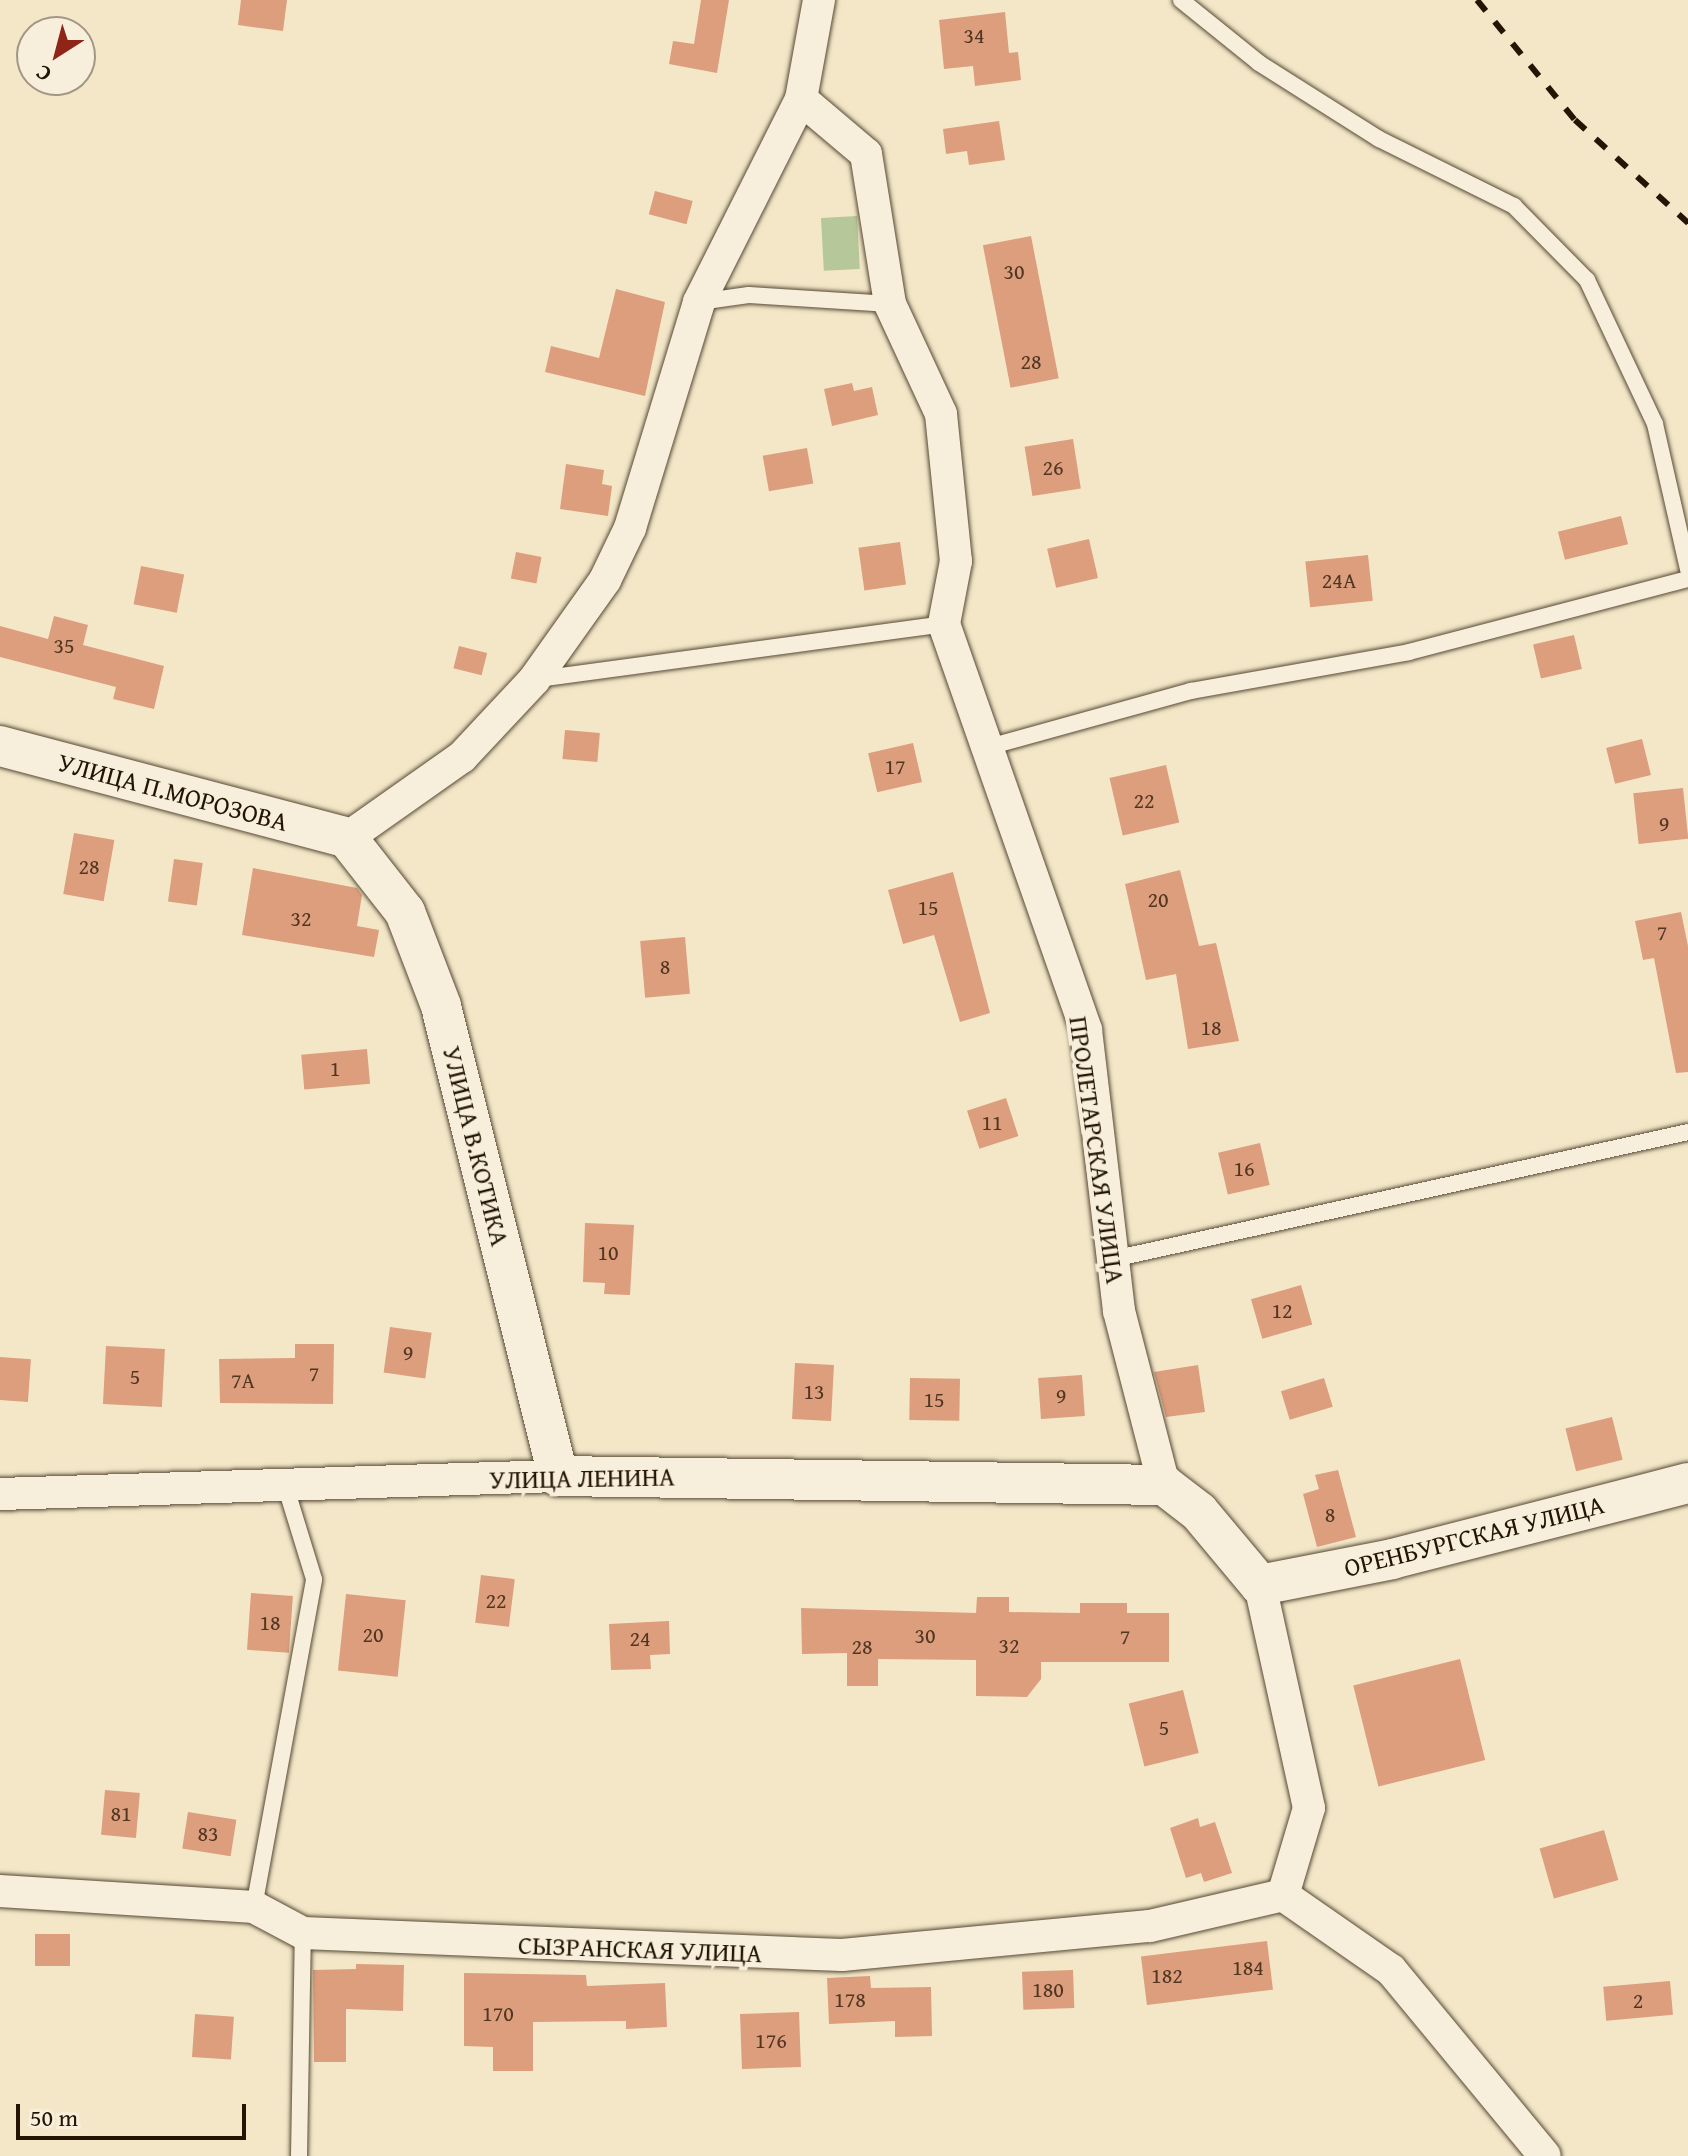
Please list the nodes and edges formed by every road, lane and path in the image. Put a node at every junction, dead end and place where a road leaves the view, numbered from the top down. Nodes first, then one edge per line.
1 (819, 0) edge
2 (1181, 0) edge
3 (801, 99) junction
4 (699, 302) junction
5 (890, 304) junction
6 (1688, 569) edge
7 (1688, 579) edge
8 (944, 624) junction
9 (534, 680) junction
10 (0, 746) edge
11 (985, 748) junction
12 (347, 838) junction
13 (1688, 1132) edge
14 (1113, 1259) junction
15 (558, 1476) junction
16 (1688, 1483) edge
17 (1164, 1485) junction
18 (286, 1488) junction
19 (0, 1494) edge
20 (1260, 1585) junction
21 (0, 1891) edge
22 (1283, 1895) junction
23 (254, 1907) junction
24 (303, 1933) junction
25 (299, 2156) edge
26 (1545, 2156) edge

1 - 3 street
2 - 6 lane
3 - 4 street
3 - 5 street, ПРОЛЕТАРСКАЯ УЛИЦА
4 - 5 lane
4 - 9 street
5 - 8 street, ПРОЛЕТАРСКАЯ УЛИЦА
7 - 11 lane
8 - 9 lane
8 - 11 street, ПРОЛЕТАРСКАЯ УЛИЦА
9 - 12 street
10 - 12 street, УЛИЦА П.МОРОЗОВА
11 - 14 street, ПРОЛЕТАРСКАЯ УЛИЦА
12 - 15 street, УЛИЦА В.КОТИКА
13 - 14 lane
14 - 17 street, ПРОЛЕТАРСКАЯ УЛИЦА
15 - 17 street, УЛИЦА ЛЕНИНА
15 - 18 street, УЛИЦА ЛЕНИНА
16 - 20 street, ОРЕНБУРГСКАЯ УЛИЦА
17 - 20 street
18 - 19 street, УЛИЦА ЛЕНИНА
18 - 23 lane
20 - 22 street
21 - 23 street, СЫЗРАНСКАЯ УЛИЦА
22 - 24 street, СЫЗРАНСКАЯ УЛИЦА
22 - 26 street
23 - 24 street, СЫЗРАНСКАЯ УЛИЦА
24 - 25 lane

